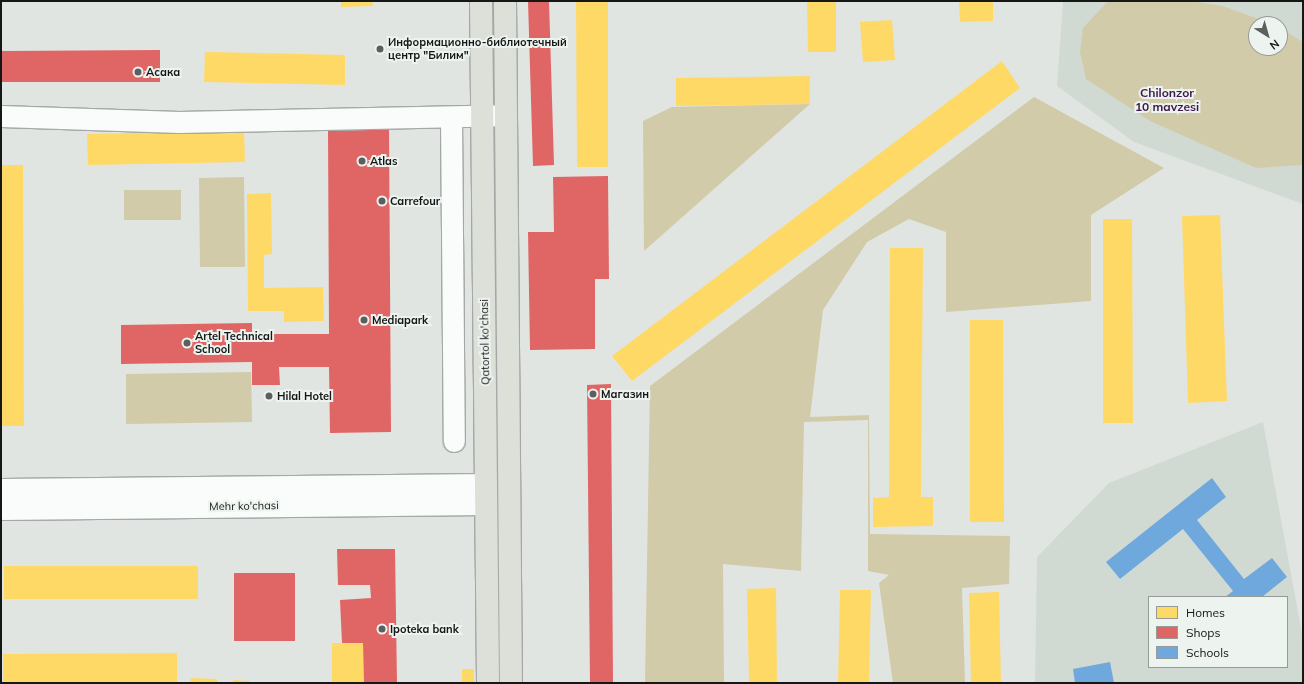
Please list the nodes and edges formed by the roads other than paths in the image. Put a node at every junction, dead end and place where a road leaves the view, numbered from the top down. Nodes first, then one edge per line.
1 (481, 1) edge
2 (505, 1) edge
3 (506, 115) junction
4 (1, 116) edge
5 (482, 116) junction
6 (451, 118) junction
7 (454, 441) dead end
8 (1, 489) edge
9 (509, 493) junction
10 (486, 494) junction
11 (1, 509) edge
12 (488, 683) edge
13 (511, 683) edge

1 - 5 main road, Qatortol ko'chasi
2 - 3 main road, Qatortol ko'chasi
3 - 5 street
3 - 9 main road, Qatortol ko'chasi
4 - 6 street
5 - 6 street
5 - 10 main road, Qatortol ko'chasi
6 - 7 street
8 - 10 street, Mehr ko'chasi
9 - 10 main road
9 - 13 main road, Qatortol ko'chasi
10 - 11 street, Mehr ko'chasi
10 - 12 main road, Qatortol ko'chasi

